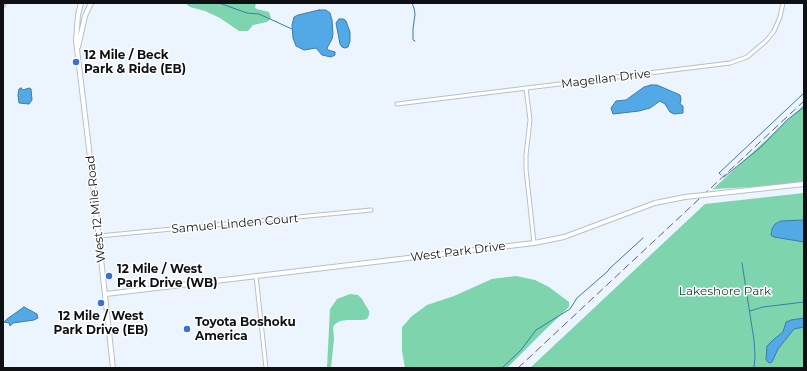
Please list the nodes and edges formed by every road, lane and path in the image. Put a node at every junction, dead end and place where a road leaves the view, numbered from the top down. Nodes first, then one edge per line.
1 (81, 3) edge
2 (91, 3) edge
3 (783, 3) edge
4 (77, 49) junction
5 (526, 88) junction
6 (397, 104) dead end
7 (804, 184) edge
8 (371, 210) dead end
9 (99, 236) junction
10 (534, 243) junction
11 (256, 276) junction
12 (106, 294) junction
13 (113, 368) edge
14 (266, 368) edge

1 - 4 street, West 12 Mile Road
2 - 4 street, West 12 Mile Road
3 - 5 street, Magellan Drive
4 - 9 street, West 12 Mile Road
5 - 6 street, Magellan Drive
5 - 10 street
7 - 10 street, West Park Drive, bridge
8 - 9 street, Samuel Linden Court
9 - 12 street, West 12 Mile Road
10 - 11 street, West Park Drive
11 - 12 street, West Park Drive
11 - 14 street
12 - 13 street, West 12 Mile Road

